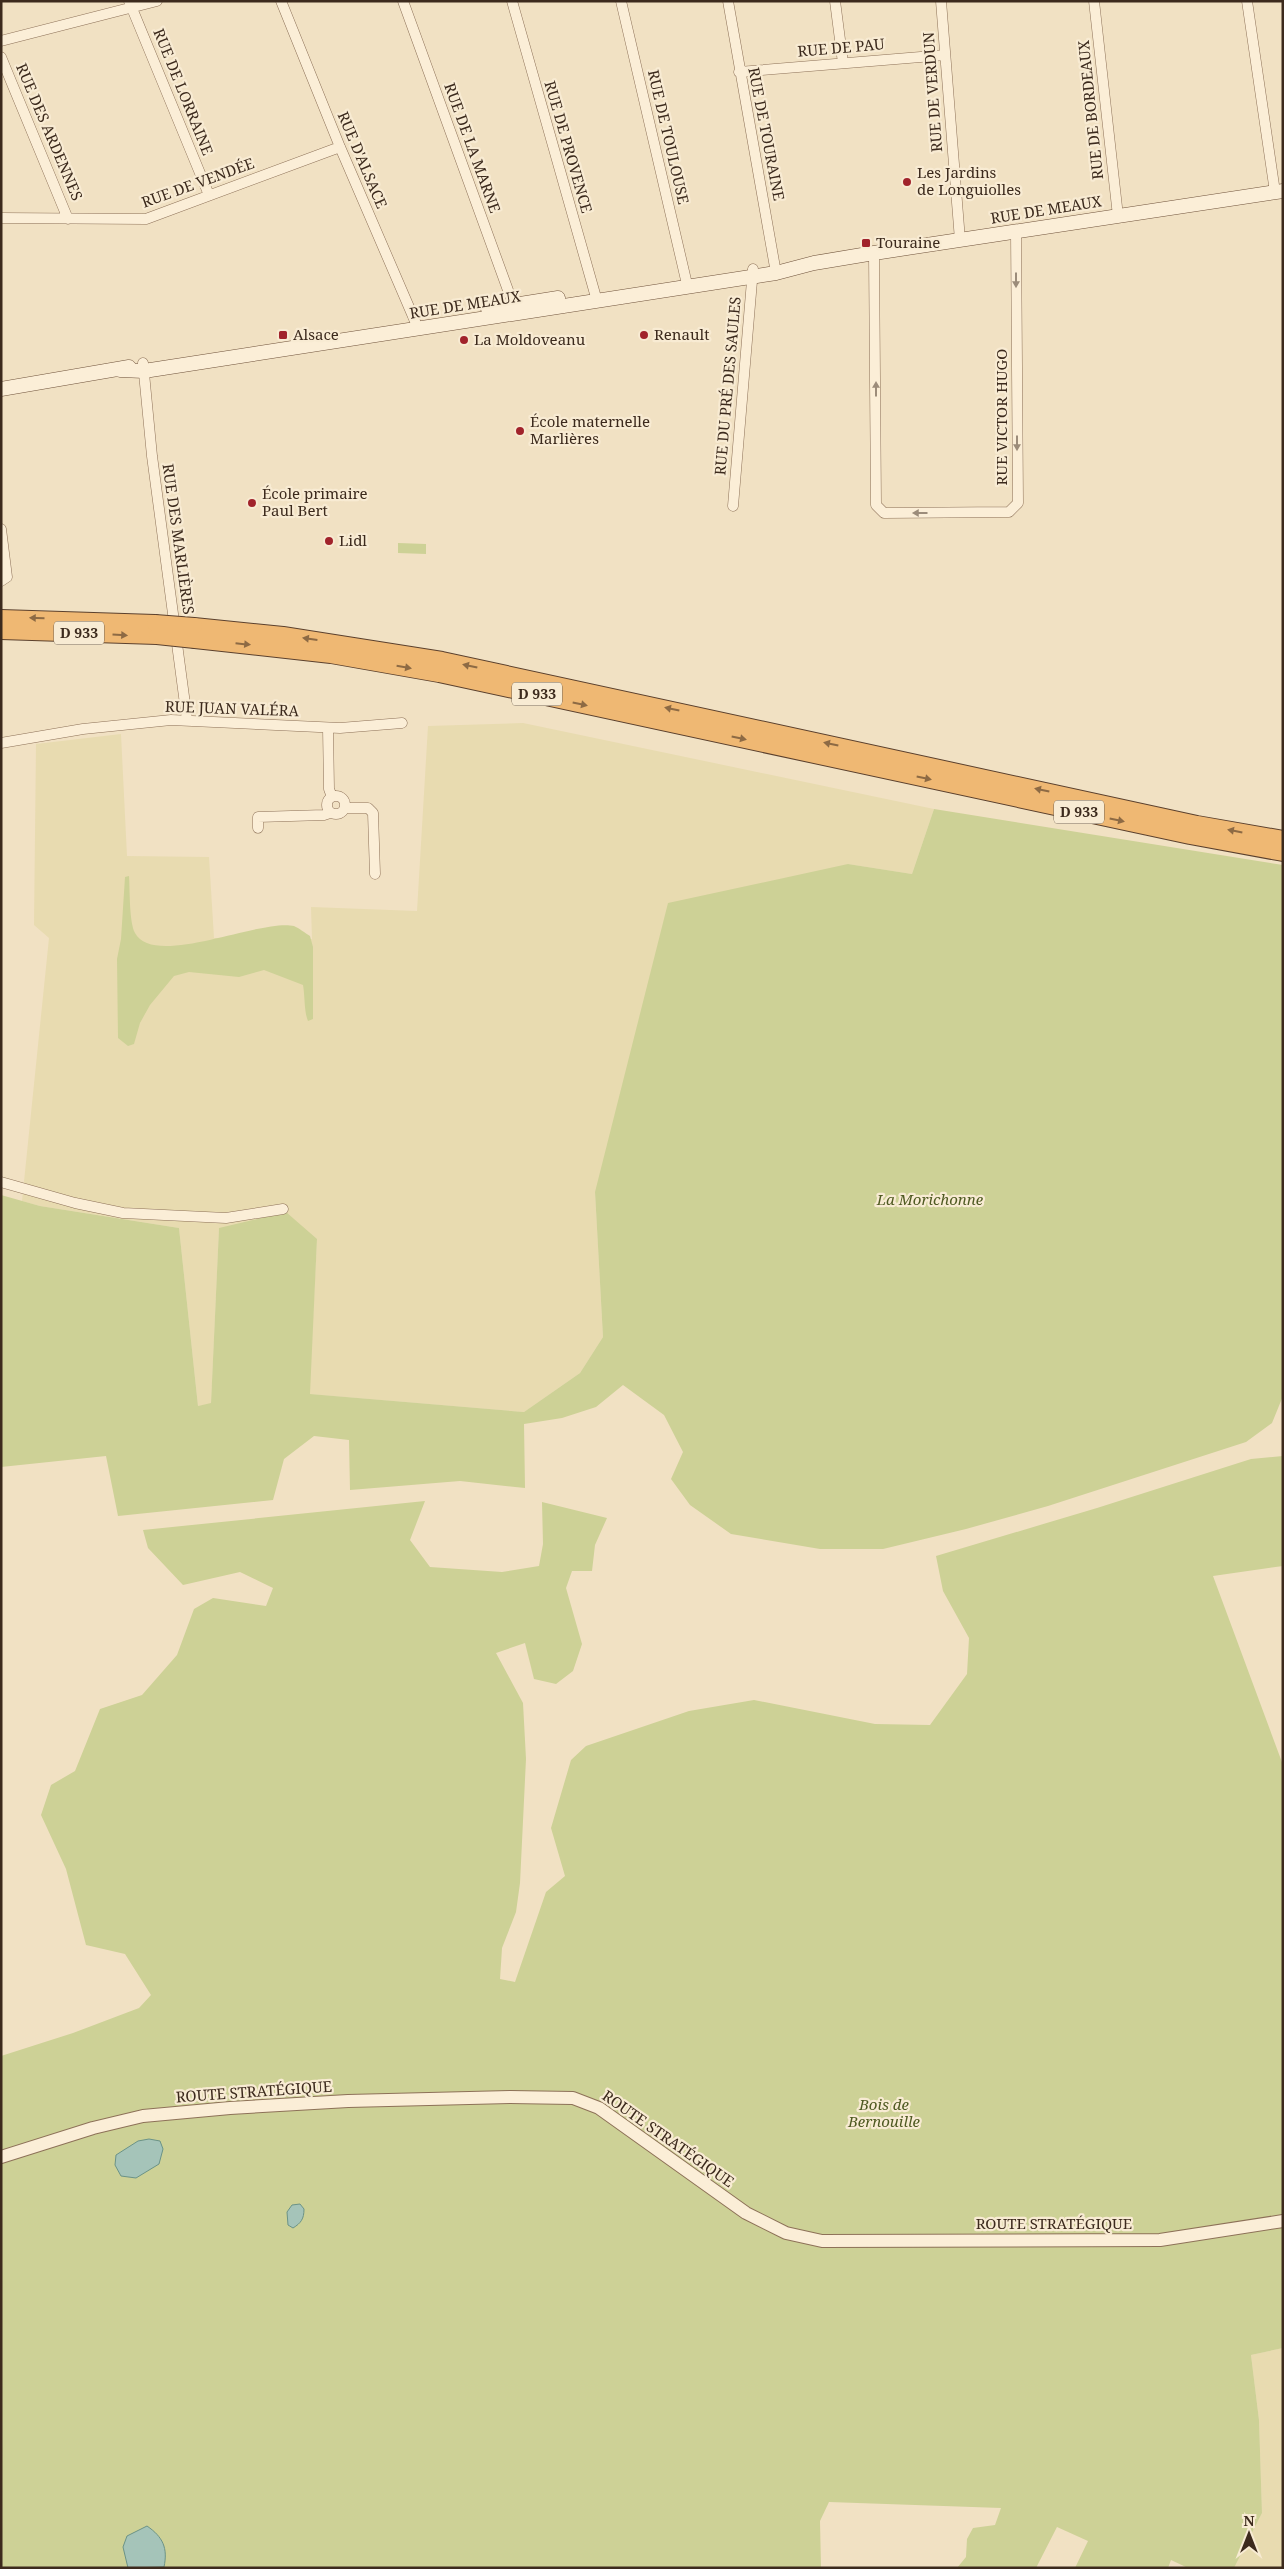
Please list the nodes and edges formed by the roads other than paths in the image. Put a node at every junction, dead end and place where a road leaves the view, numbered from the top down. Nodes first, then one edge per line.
1 (156, 1) edge
2 (281, 1) edge
3 (403, 1) edge
4 (512, 1) edge
5 (621, 1) edge
6 (728, 1) edge
7 (835, 1) edge
8 (941, 1) edge
9 (1094, 1) edge
10 (1247, 1) edge
11 (131, 4) edge
12 (1, 41) edge
13 (945, 55) junction
14 (1, 57) edge
15 (842, 63) junction
16 (739, 72) junction
17 (340, 147) junction
18 (1279, 191) edge
19 (209, 195) junction
20 (1118, 216) junction
21 (1, 218) edge
22 (68, 219) junction
23 (1016, 231) junction
24 (960, 240) junction
25 (874, 254) junction
26 (776, 269) junction
27 (752, 273) junction
28 (686, 280) junction
29 (596, 297) junction
30 (513, 304) junction
31 (415, 325) junction
32 (343, 336) junction
33 (143, 367) junction
34 (1, 389) edge
35 (733, 506) dead end
36 (1, 529) edge
37 (1, 581) edge
38 (1, 618) edge
39 (156, 630) junction
40 (1, 631) edge
41 (194, 633) junction
42 (187, 719) junction
43 (402, 723) dead end
44 (328, 728) junction
45 (1, 743) edge
46 (332, 797) junction
47 (345, 808) junction
48 (330, 813) junction
49 (258, 828) dead end
50 (1283, 839) edge
51 (1283, 853) edge
52 (376, 874) dead end
53 (1, 1182) edge
54 (283, 1209) dead end
55 (1, 2157) edge
56 (1283, 2222) edge

1 - 11 street
2 - 17 street, RUE D'ALSACE
3 - 30 street, RUE DE LA MARNE
4 - 29 street, RUE DE PROVENCE
5 - 28 street, RUE DE TOULOUSE
6 - 16 street, RUE DE TOURAINE
7 - 15 street
8 - 13 street, RUE DE VERDUN
9 - 20 street, RUE DE BORDEAUX
10 - 18 street
11 - 12 street
11 - 19 street, RUE DE LORRAINE
13 - 15 street, RUE DE PAU
13 - 24 street, RUE DE VERDUN
14 - 22 street, RUE DES ARDENNES
15 - 16 street, RUE DE PAU
16 - 26 street, RUE DE TOURAINE
17 - 19 street, RUE DE VENDÉE
17 - 31 street, RUE D'ALSACE
18 - 20 main road, RUE DE MEAUX
19 - 22 street, RUE DE VENDÉE
20 - 23 main road, RUE DE MEAUX
21 - 22 street, RUE DE VENDÉE
23 - 24 main road, RUE DE MEAUX
23 -> 25 street, RUE VICTOR HUGO
24 - 25 main road, RUE DE MEAUX
25 - 26 main road, RUE DE MEAUX
26 - 27 main road, RUE DE MEAUX
27 - 28 main road, RUE DE MEAUX
27 - 29 main road, RUE DE MEAUX
27 - 35 street, RUE DU PRÉ DES SAULES
28 - 29 main road, RUE DE MEAUX
29 - 30 main road, RUE DE MEAUX
29 - 31 main road, RUE DE MEAUX
30 - 31 main road, RUE DE MEAUX
31 - 32 main road, RUE DE MEAUX
31 - 32 main road, RUE DE MEAUX
32 - 33 main road, RUE DE MEAUX
33 - 34 main road, RUE DE MEAUX
33 - 42 street, RUE DES MARLIÈRES
36 - 37 street
39 -> 38 highway, D 933
40 -> 39 highway, D 933
39 - 41 highway, D 933, bridge
50 -> 41 highway, D 933
41 -> 51 highway, D 933
42 - 44 street, RUE JUAN VALÉRA
42 - 45 street, RUE JUAN VALÉRA
43 - 44 street, RUE JUAN VALÉRA
44 - 46 street
46 - 47 street
46 - 48 street
47 - 48 street
47 - 52 street
48 - 49 street
53 - 54 street
55 - 56 street, ROUTE STRATÉGIQUE

